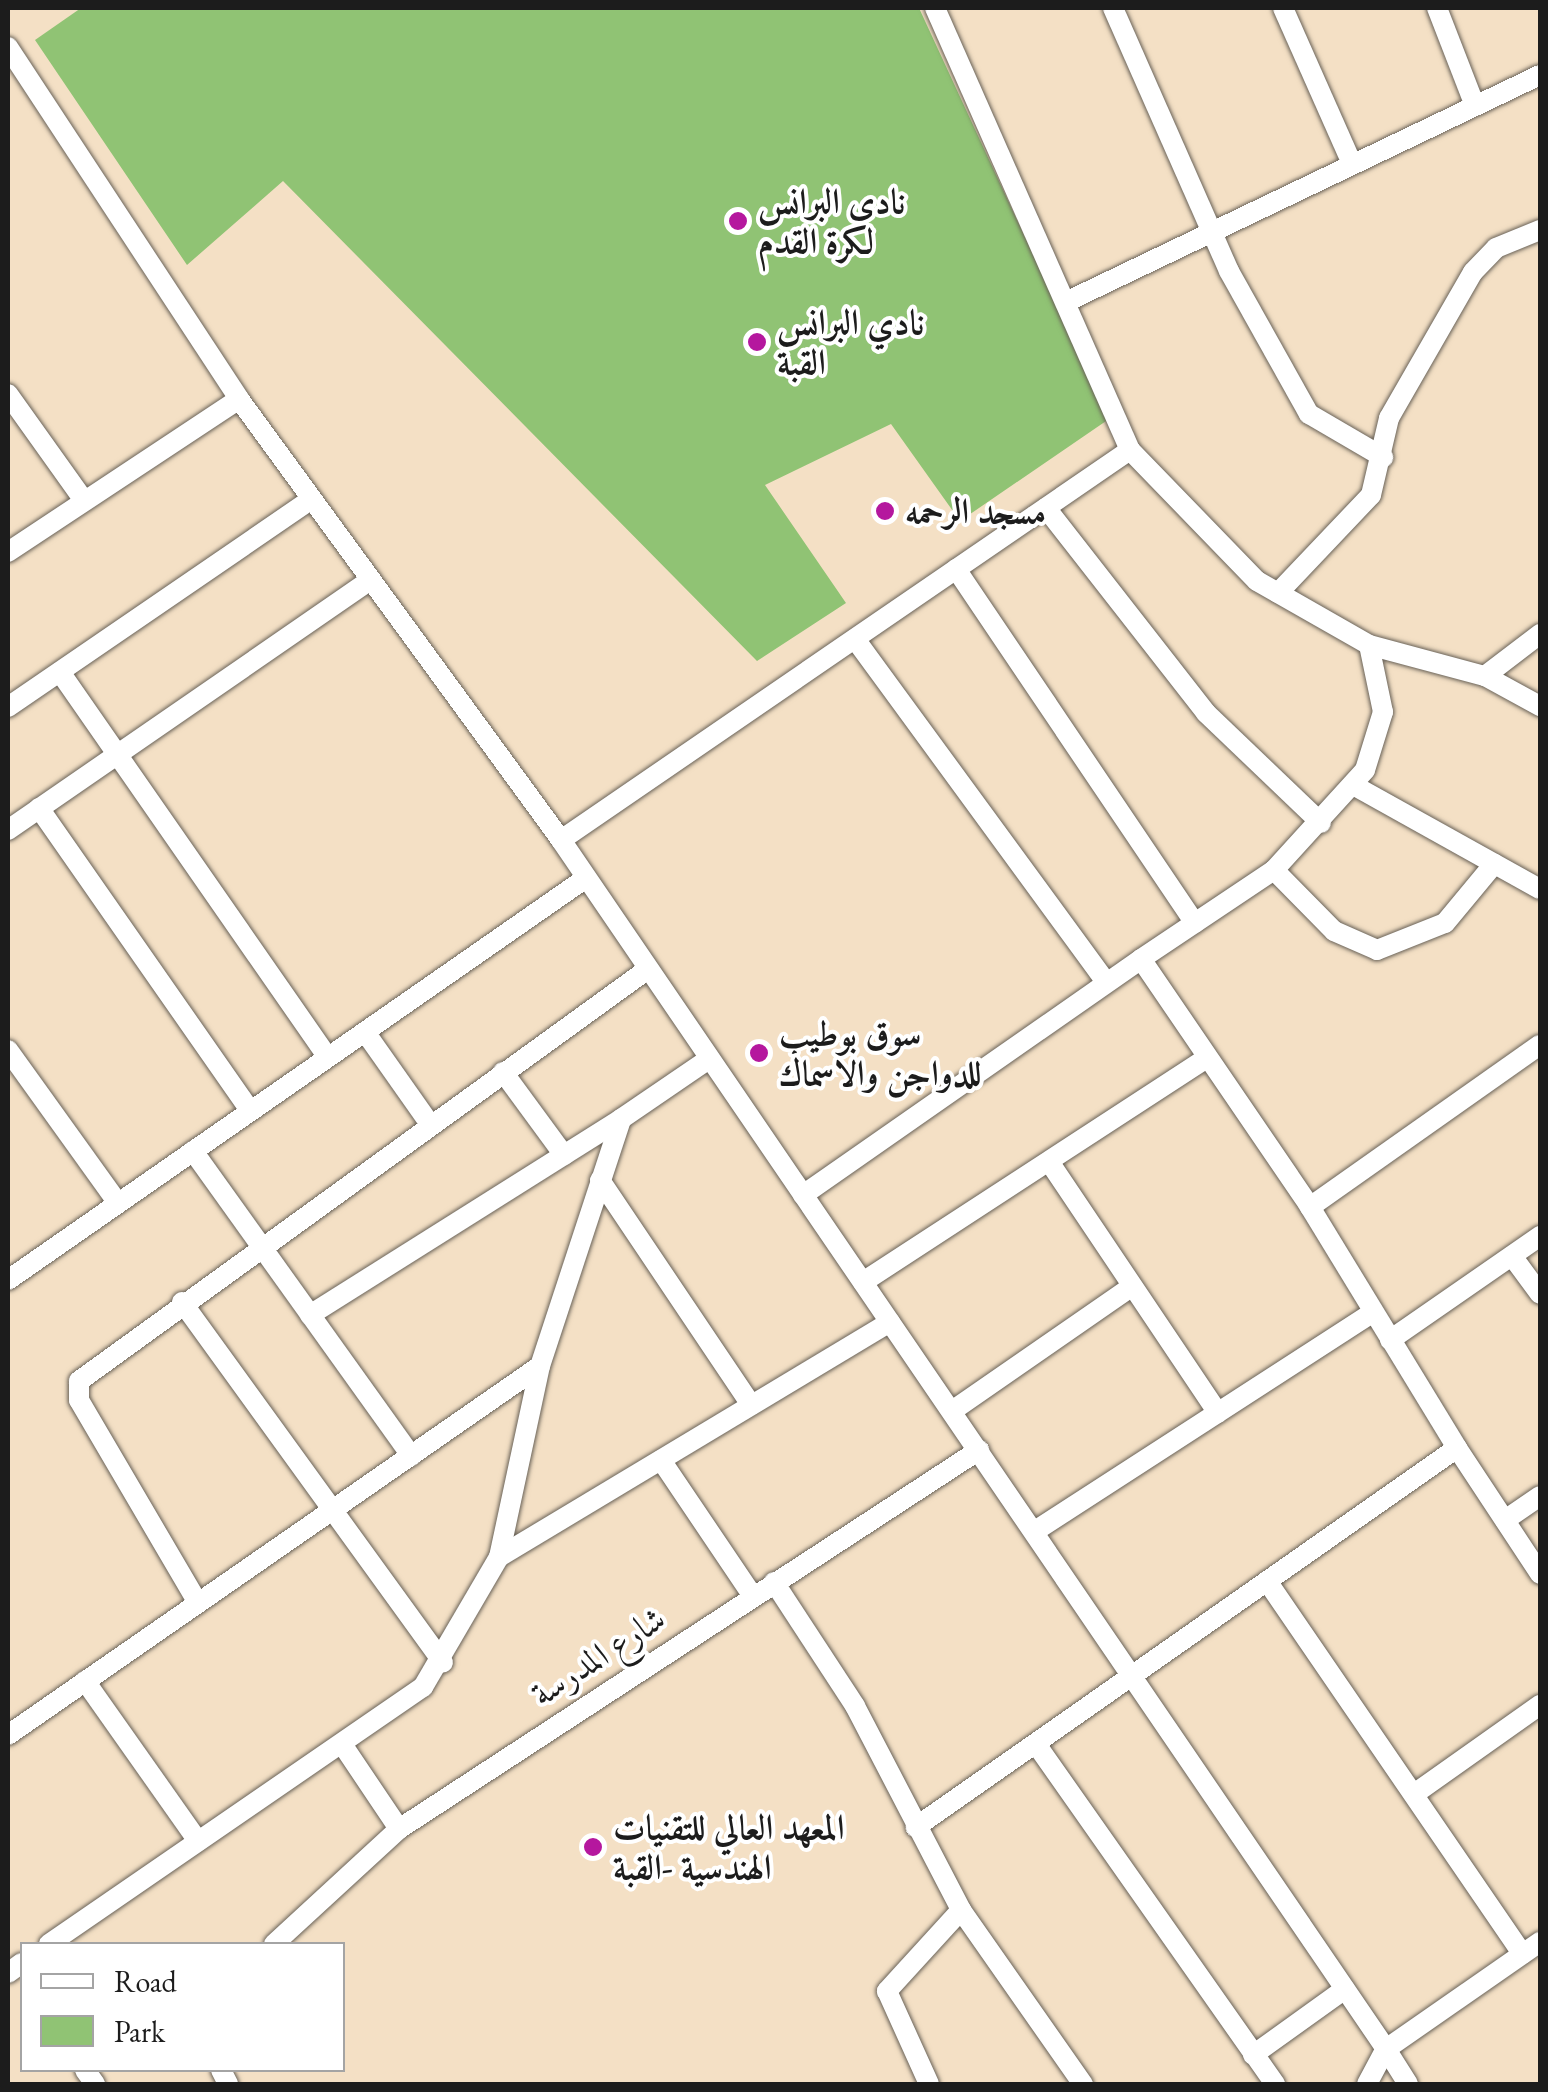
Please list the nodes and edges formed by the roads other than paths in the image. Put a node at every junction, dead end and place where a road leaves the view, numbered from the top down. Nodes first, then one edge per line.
1 (935, 8) edge
2 (1113, 8) edge
3 (1283, 8) edge
4 (1437, 8) edge
5 (8, 47) edge
6 (1540, 75) edge
7 (1476, 106) junction
8 (1352, 164) junction
9 (1540, 230) edge
10 (1212, 234) junction
11 (1068, 301) junction
12 (8, 394) edge
13 (239, 398) junction
14 (1130, 450) junction
15 (1383, 457) junction
16 (83, 499) junction
17 (312, 499) junction
18 (1046, 508) junction
19 (8, 552) edge
20 (956, 569) junction
21 (371, 580) junction
22 (1278, 593) junction
23 (1540, 634) edge
24 (855, 639) junction
25 (1370, 645) junction
26 (60, 672) junction
27 (1485, 676) junction
28 (1540, 706) edge
29 (8, 707) edge
30 (116, 755) junction
31 (1353, 786) junction
32 (39, 808) junction
33 (1321, 823) junction
34 (8, 830) edge
35 (561, 840) junction
36 (1494, 864) junction
37 (1274, 870) junction
38 (586, 878) junction
39 (1539, 885) edge
40 (1195, 923) junction
41 (1141, 959) junction
42 (648, 969) junction
43 (1105, 980) junction
44 (365, 1032) junction
45 (1540, 1045) edge
46 (8, 1050) edge
47 (328, 1057) junction
48 (1207, 1058) junction
49 (709, 1059) junction
50 (502, 1072) junction
51 (250, 1111) junction
52 (621, 1119) junction
53 (430, 1124) junction
54 (193, 1151) junction
55 (564, 1155) junction
56 (1050, 1163) junction
57 (600, 1180) junction
58 (803, 1195) junction
59 (118, 1203) junction
60 (1310, 1206) junction
61 (1540, 1236) edge
62 (260, 1244) junction
63 (1512, 1256) junction
64 (8, 1280) edge
65 (863, 1282) junction
66 (1131, 1287) junction
67 (1540, 1294) edge
68 (182, 1302) junction
69 (1372, 1314) junction
70 (310, 1315) junction
71 (890, 1322) junction
72 (1390, 1340) junction
73 (540, 1366) junction
74 (751, 1405) junction
75 (952, 1411) junction
76 (1218, 1413) junction
77 (1457, 1448) junction
78 (979, 1450) junction
79 (410, 1456) junction
80 (660, 1460) junction
81 (1540, 1496) edge
82 (331, 1513) junction
83 (1505, 1520) junction
84 (1034, 1531) junction
85 (499, 1557) junction
86 (1540, 1574) edge
87 (1267, 1580) junction
88 (774, 1582) junction
89 (752, 1595) junction
90 (198, 1603) junction
91 (443, 1663) junction
92 (1129, 1675) junction
93 (85, 1682) junction
94 (1540, 1704) edge
95 (8, 1735) edge
96 (1036, 1744) junction
97 (344, 1747) junction
98 (1417, 1792) junction
99 (916, 1826) junction
100 (399, 1829) junction
101 (198, 1841) junction
102 (961, 1910) junction
103 (52, 1942) edge
104 (276, 1942) edge
105 (1540, 1942) edge
106 (1522, 1954) junction
107 (1345, 1989) junction
108 (1386, 2049) junction
109 (1253, 2056) junction
110 (929, 2084) edge
111 (1084, 2084) edge
112 (1275, 2084) edge
113 (1367, 2084) edge
114 (1408, 2084) edge

1 - 11 street
2 - 10 street
3 - 8 street
4 - 7 street
5 - 13 street
6 - 7 street
7 - 8 street
8 - 10 street
9 - 15 street
10 - 11 street
10 - 15 street
11 - 14 street
12 - 16 street
13 - 16 street
13 - 17 street
14 - 18 street
14 - 22 street
15 - 22 street
16 - 19 street
17 - 21 street
17 - 26 street
18 - 20 street
18 - 33 street
20 - 24 street
20 - 40 street
21 - 30 street
21 - 35 street
22 - 25 street
23 - 27 street
24 - 35 street
24 - 43 street
25 - 27 street
25 - 31 street
26 - 29 street
26 - 30 street
27 - 28 street
30 - 32 street
30 - 47 street
31 - 33 street
31 - 36 street
32 - 34 street
32 - 51 street
33 - 37 street
35 - 38 street
36 - 37 street
36 - 39 street
37 - 40 street
38 - 42 street
38 - 44 street
40 - 41 street
41 - 43 street
41 - 48 street
42 - 49 street
42 - 50 street
43 - 58 street
44 - 47 street
44 - 53 street
45 - 60 street
46 - 59 street
47 - 51 street
48 - 56 street
48 - 60 street
49 - 52 street
49 - 58 street
50 - 53 street
50 - 55 street
51 - 54 street
52 - 55 street
52 - 57 street
53 - 62 street
54 - 59 street
54 - 62 street
55 - 70 street
56 - 65 street
56 - 66 street
57 - 73 street
57 - 74 street
58 - 65 street
59 - 64 street
60 - 69 street
61 - 63 street
62 - 68 street
62 - 70 street
63 - 67 street
63 - 72 street
65 - 71 street
66 - 75 street
66 - 76 street
68 - 82 street
68 - 90 street
69 - 72 street
69 - 76 street
70 - 79 street
71 - 74 street
71 - 75 street
72 - 77 street
73 - 79 street
73 - 85 street
74 - 80 street
75 - 78 street
76 - 84 street
77 - 83 street
77 - 87 street
78 - 84 street
78 - 88 street, شارع المدرسة
79 - 82 street
80 - 85 street
80 - 89 street
81 - 83 street
82 - 90 street
82 - 91 street
83 - 86 street
84 - 92 street
85 - 91 street
87 - 92 street
87 - 98 street
88 - 89 street, شارع المدرسة
88 - 99 street
89 - 100 street, شارع المدرسة
90 - 93 street
91 - 97 street
92 - 96 street
92 - 107 street
93 - 95 street
93 - 101 street
94 - 98 street
96 - 99 street
96 - 109 street
97 - 100 street
97 - 101 street
98 - 106 street
99 - 102 street
100 - 104 street, شارع المدرسة
101 - 103 street
102 - 110 street
102 - 111 street
105 - 106 street
106 - 108 street
107 - 108 street
107 - 109 street
108 - 113 street
108 - 114 street
109 - 112 street

